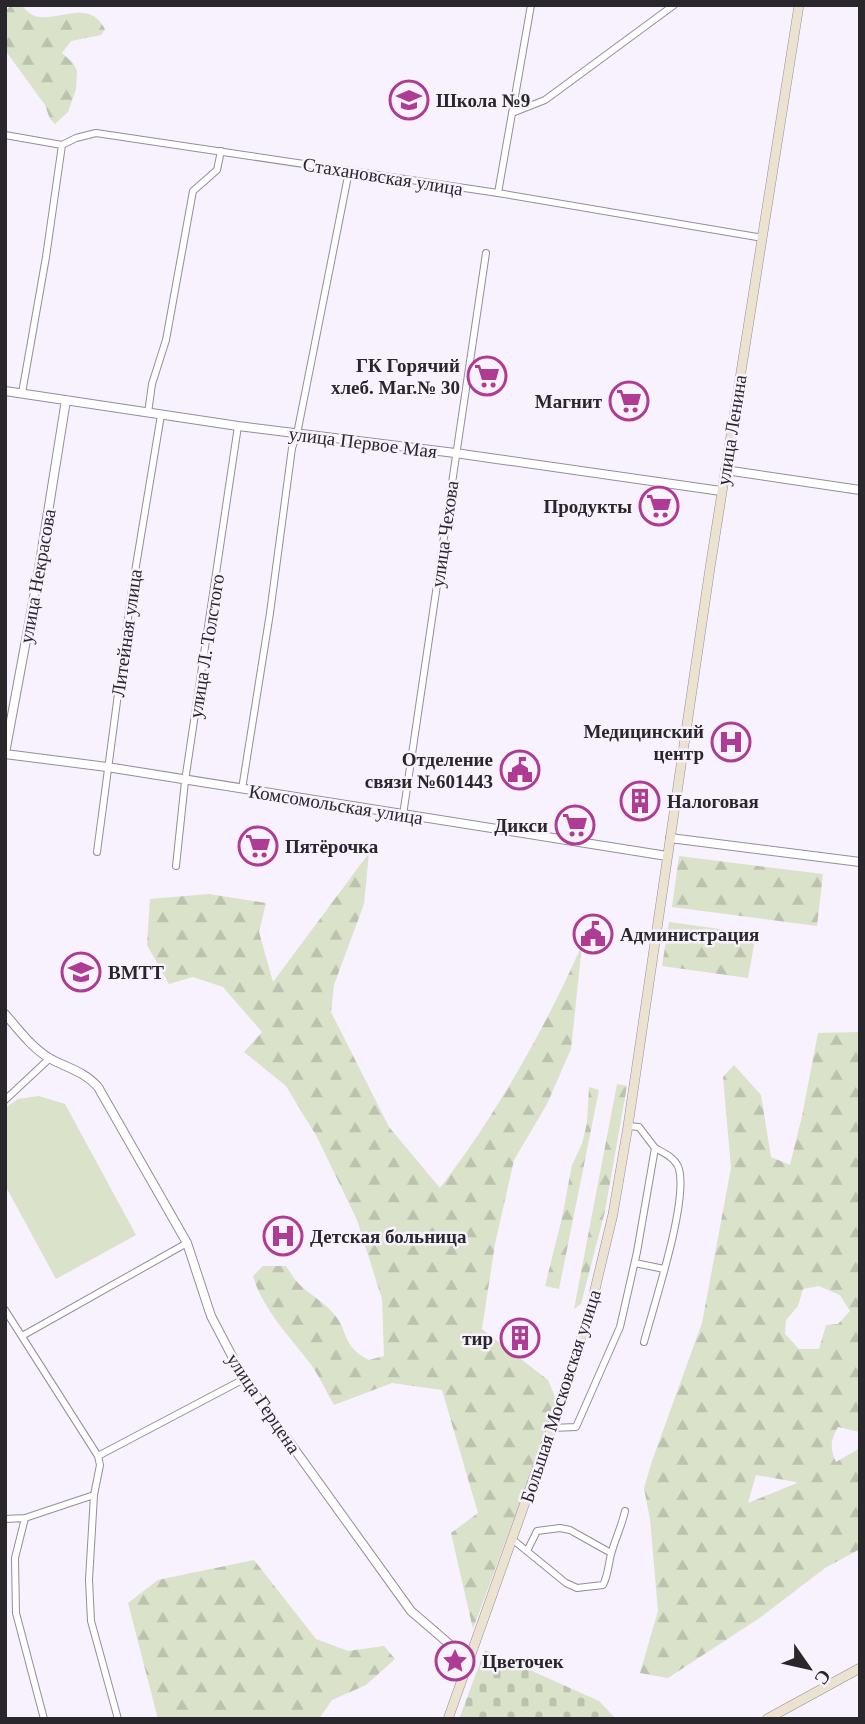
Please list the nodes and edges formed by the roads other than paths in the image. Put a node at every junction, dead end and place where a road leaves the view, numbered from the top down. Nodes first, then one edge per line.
1 (531, 5) edge
2 (674, 5) edge
3 (799, 5) edge
4 (512, 113) junction
5 (5, 135) edge
6 (62, 145) junction
7 (221, 150) junction
8 (349, 171) junction
9 (498, 193) junction
10 (763, 238) junction
11 (486, 253) dead end
12 (5, 391) edge
13 (22, 393) junction
14 (66, 400) junction
15 (148, 413) junction
16 (161, 415) junction
17 (238, 426) junction
18 (297, 434) junction
19 (455, 453) junction
20 (725, 470) junction
21 (860, 490) edge
22 (721, 491) junction
23 (5, 754) edge
24 (107, 767) junction
25 (185, 781) junction
26 (242, 789) junction
27 (403, 815) junction
28 (670, 838) junction
29 (97, 852) dead end
30 (667, 856) junction
31 (860, 862) edge
32 (176, 866) dead end
33 (5, 1014) edge
34 (50, 1058) junction
35 (5, 1100) edge
36 (628, 1126) junction
37 (656, 1148) junction
38 (187, 1243) junction
39 (635, 1263) junction
40 (664, 1269) junction
41 (5, 1310) edge
42 (22, 1336) junction
43 (644, 1342) dead end
44 (244, 1379) junction
45 (552, 1428) junction
46 (98, 1456) junction
47 (94, 1495) junction
48 (625, 1511) dead end
49 (25, 1518) junction
50 (5, 1519) edge
51 (512, 1539) junction
52 (527, 1551) junction
53 (611, 1553) junction
54 (469, 1661) junction
55 (860, 1668) edge
56 (44, 1719) edge
57 (118, 1719) edge
58 (448, 1719) edge
59 (767, 1719) edge

1 - 4 street
2 - 4 street
3 - 10 main road, улица Ленина
4 - 9 street
5 - 6 street, Стахановская улица
6 - 7 street, Стахановская улица
6 - 13 street
7 - 8 street, Стахановская улица
7 - 15 street
8 - 9 street, Стахановская улица
8 - 18 street
9 - 10 street, Стахановская улица
10 - 20 main road, улица Ленина
11 - 19 street, улица Чехова
12 - 13 street, улица Первое Мая
13 - 14 street, улица Первое Мая
14 - 15 street, улица Первое Мая
14 - 23 street, улица Некрасова
15 - 16 street, улица Первое Мая
16 - 17 street, улица Первое Мая
16 - 24 street, Литейная улица
17 - 18 street, улица Первое Мая
17 - 25 street, улица Л. Толстого
18 - 19 street, улица Первое Мая
18 - 26 street
19 - 22 street, улица Первое Мая
19 - 27 street, улица Чехова
20 - 21 street
20 - 22 main road, улица Ленина
22 - 28 main road, улица Ленина
23 - 24 street, Комсомольская улица
24 - 25 street, Комсомольская улица
24 - 29 street, Литейная улица
25 - 26 street, Комсомольская улица
25 - 32 street, улица Л. Толстого
26 - 27 street, Комсомольская улица
27 - 30 street, Комсомольская улица
28 - 30 main road, улица Ленина
28 - 31 street
30 - 36 main road, Большая Московская улица
33 - 34 street, улица Герцена
34 - 35 street
34 - 38 street, улица Герцена
36 - 37 street
36 - 45 main road, Большая Московская улица
37 - 39 street
37 - 40 street
38 - 42 street
38 - 44 street, улица Герцена
39 - 40 street
39 - 45 street
40 - 43 street
41 - 42 street
42 - 46 street
44 - 46 street
44 - 54 street, улица Герцена
45 - 51 main road, Большая Московская улица
46 - 47 street
47 - 49 street
47 - 57 street
48 - 53 street
49 - 50 street
49 - 56 street
51 - 52 street
51 - 54 main road, Большая Московская улица
52 - 53 street
52 - 53 street
54 - 58 main road, Большая Московская улица
55 - 59 main road

